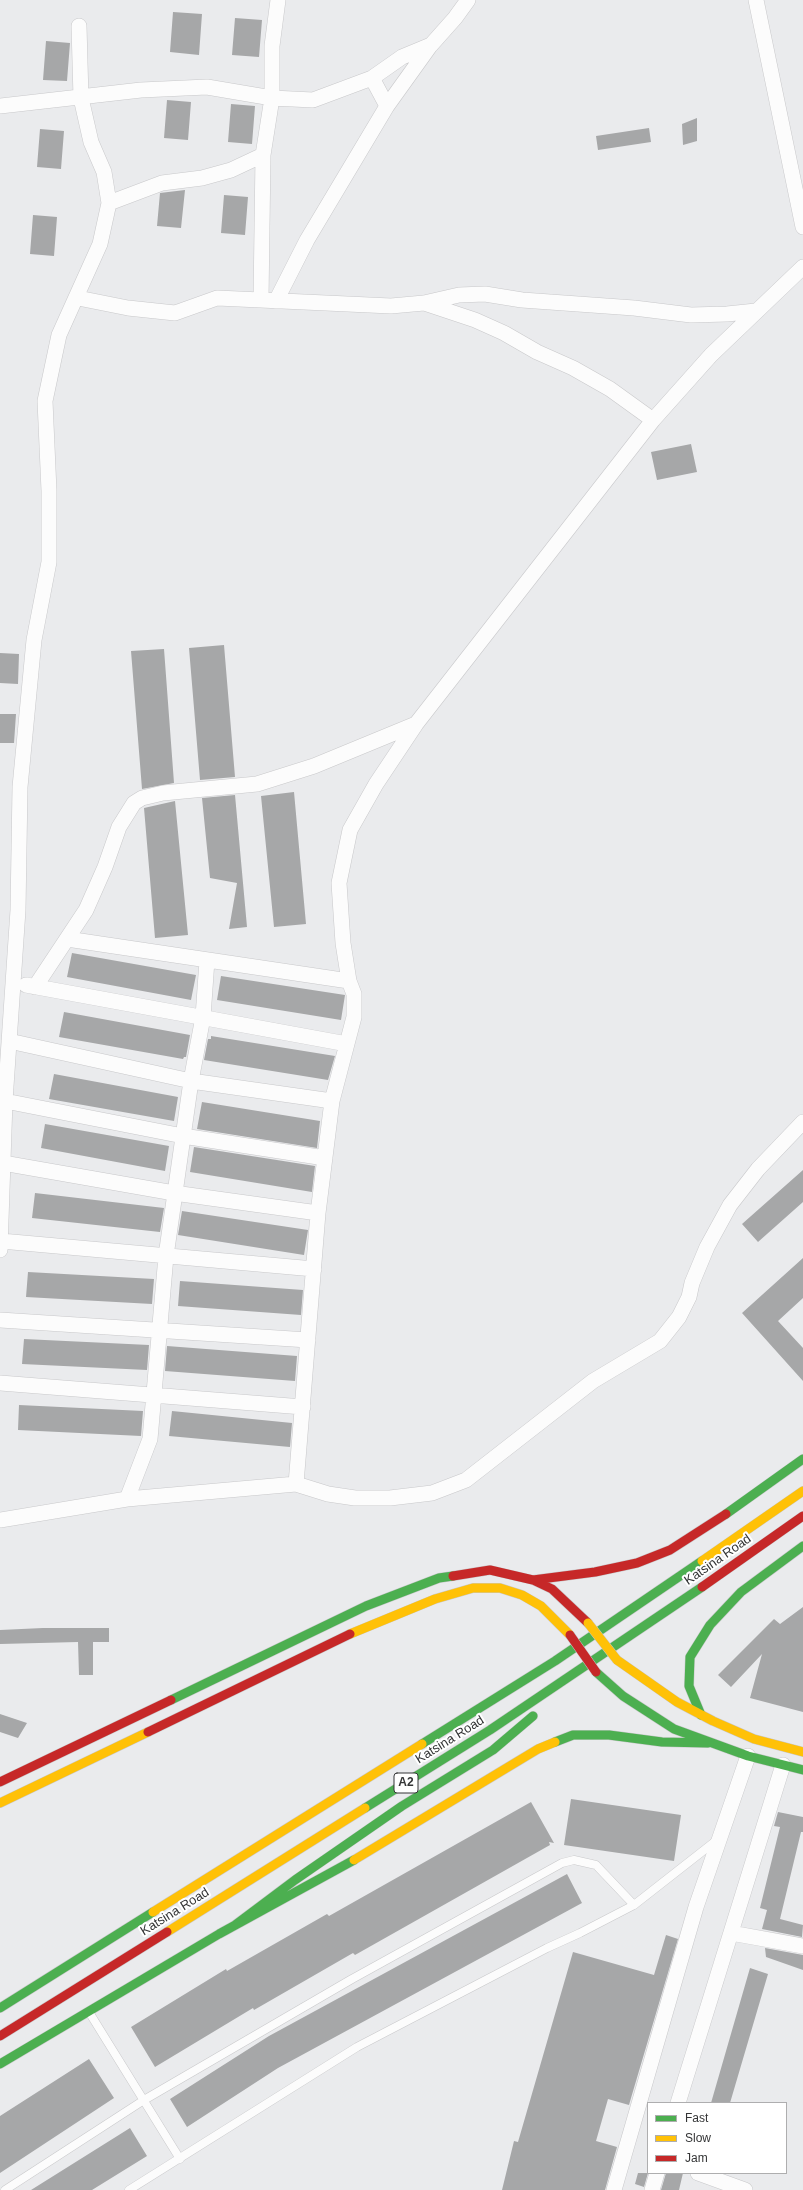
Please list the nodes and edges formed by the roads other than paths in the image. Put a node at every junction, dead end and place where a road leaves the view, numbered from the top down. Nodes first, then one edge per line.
1 (278, 0) edge
2 (468, 0) edge
3 (756, 0) edge
4 (79, 26) dead end
5 (431, 45) junction
6 (372, 78) junction
7 (81, 98) junction
8 (272, 98) junction
9 (0, 106) edge
10 (387, 106) junction
11 (262, 154) junction
12 (109, 203) junction
13 (803, 227) edge
14 (803, 268) edge
15 (78, 298) junction
16 (268, 300) junction
17 (424, 303) junction
18 (756, 311) junction
19 (653, 420) junction
20 (416, 724) junction
21 (67, 939) junction
22 (208, 960) junction
23 (348, 981) junction
24 (13, 982) junction
25 (35, 987) junction
26 (203, 1017) junction
27 (9, 1041) junction
28 (346, 1044) junction
29 (191, 1080) junction
30 (5, 1101) junction
31 (332, 1101) junction
32 (803, 1122) edge
33 (183, 1136) junction
34 (325, 1158) junction
35 (3, 1163) junction
36 (174, 1193) junction
37 (318, 1213) junction
38 (0, 1245) edge
39 (166, 1256) junction
40 (314, 1268) junction
41 (0, 1320) edge
42 (158, 1330) junction
43 (308, 1340) junction
44 (0, 1383) edge
45 (154, 1395) junction
46 (303, 1406) junction
47 (803, 1459) edge
48 (296, 1484) junction
49 (803, 1491) edge
50 (127, 1499) junction
51 (803, 1516) edge
52 (0, 1520) edge
53 (803, 1546) edge
54 (533, 1580) junction
55 (554, 1688) junction
56 (700, 1715) junction
57 (708, 1743) junction
58 (803, 1752) edge
59 (748, 1756) junction
60 (783, 1765) junction
61 (803, 1770) edge
62 (0, 1782) edge
63 (0, 1803) edge
64 (718, 1839) junction
65 (634, 1905) junction
66 (235, 1925) junction
67 (731, 1933) junction
68 (803, 1946) edge
69 (0, 2008) edge
70 (88, 2011) junction
71 (0, 2036) edge
72 (0, 2064) edge
73 (144, 2100) junction
74 (678, 2102) edge
75 (180, 2159) junction
76 (657, 2174) edge
77 (701, 2174) edge
78 (5, 2190) edge
79 (129, 2190) edge
80 (614, 2190) edge
81 (652, 2190) edge
82 (745, 2190) edge

1 - 8 street
2 - 5 street
3 - 13 street
4 - 7 street
5 - 6 street
5 - 10 street
6 - 8 street
6 - 10 street
7 - 8 street
7 - 9 street
7 - 12 street
8 - 11 street
10 - 16 street
11 - 12 street
11 - 16 street
12 - 15 street
14 - 18 street
15 - 16 street
15 - 24 street
16 - 17 street
17 - 18 street
17 - 19 street
18 - 19 street
19 - 20 street
20 - 21 street
20 - 23 street
21 - 22 street
21 - 25 street
22 - 23 street
22 - 26 street
23 - 28 street
24 - 25 street
24 - 27 street
25 - 26 street
26 - 28 street
26 - 29 street
27 - 29 street
27 - 30 street
28 - 31 street
29 - 31 street
29 - 33 street
30 - 33 street
30 - 35 street
31 - 34 street
32 - 48 street
33 - 34 street
33 - 36 street
34 - 37 street
35 - 36 street
35 - 38 street
36 - 37 street
36 - 39 street
37 - 40 street
38 - 39 street
39 - 40 street
39 - 42 street
40 - 43 street
41 - 42 street
42 - 43 street
42 - 45 street
43 - 46 street
44 - 45 street
45 - 46 street
45 - 50 street
46 - 48 street
47 - 54 main road
48 - 50 street
49 - 69 main road, Katsina Road / A2
50 - 52 street
51 - 55 main road, Katsina Road / A2
53 - 56 main road
54 - 56 main road, bridge
54 - 62 main road
55 - 66 main road
55 - 71 main road, Katsina Road / A2
56 - 58 main road
57 - 59 main road
57 - 63 main road, bridge
57 - 66 main road
59 - 60 main road
59 - 64 street
60 - 61 main road
60 - 67 street
64 - 65 lane
64 - 80 street
65 - 73 lane
65 - 75 lane
66 - 70 main road
67 - 68 street
67 - 74 street
70 - 72 main road
70 - 73 lane
73 - 75 lane
73 - 78 lane
75 - 79 lane
76 - 81 street
77 - 82 street

